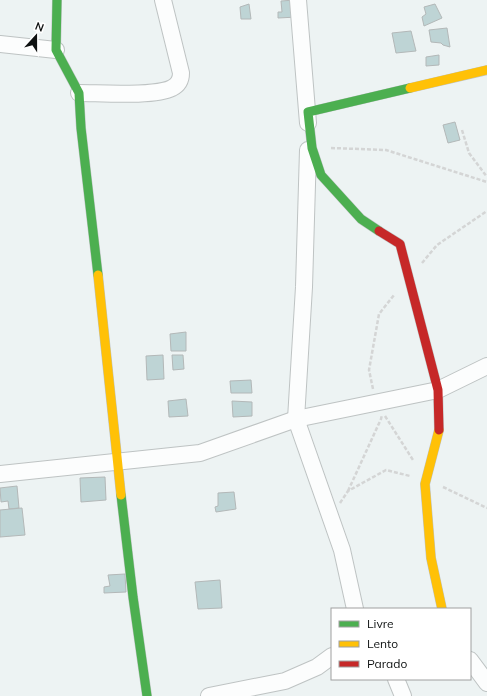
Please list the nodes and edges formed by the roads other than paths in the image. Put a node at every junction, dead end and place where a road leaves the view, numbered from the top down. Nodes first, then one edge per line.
1 (57, 0) edge
2 (163, 0) edge
3 (298, 0) edge
4 (0, 44) edge
5 (56, 50) junction
6 (487, 70) edge
7 (79, 93) junction
8 (308, 112) junction
9 (487, 366) edge
10 (438, 390) junction
11 (296, 419) junction
12 (117, 462) junction
13 (0, 474) edge
14 (355, 608) edge
15 (442, 608) edge
16 (331, 657) edge
17 (471, 661) edge
18 (396, 680) edge
19 (487, 683) edge
20 (147, 696) edge
21 (209, 696) edge
22 (403, 696) edge

1 - 5 street
2 - 7 street
3 - 8 street
4 - 5 street
5 - 7 street
6 - 8 street
7 - 12 street
8 - 10 street
8 - 11 street
9 - 10 street
10 - 11 street
10 - 15 street
11 - 12 street
11 - 14 street
12 - 13 street
12 - 20 street
16 - 21 street
17 - 19 street
18 - 22 street

